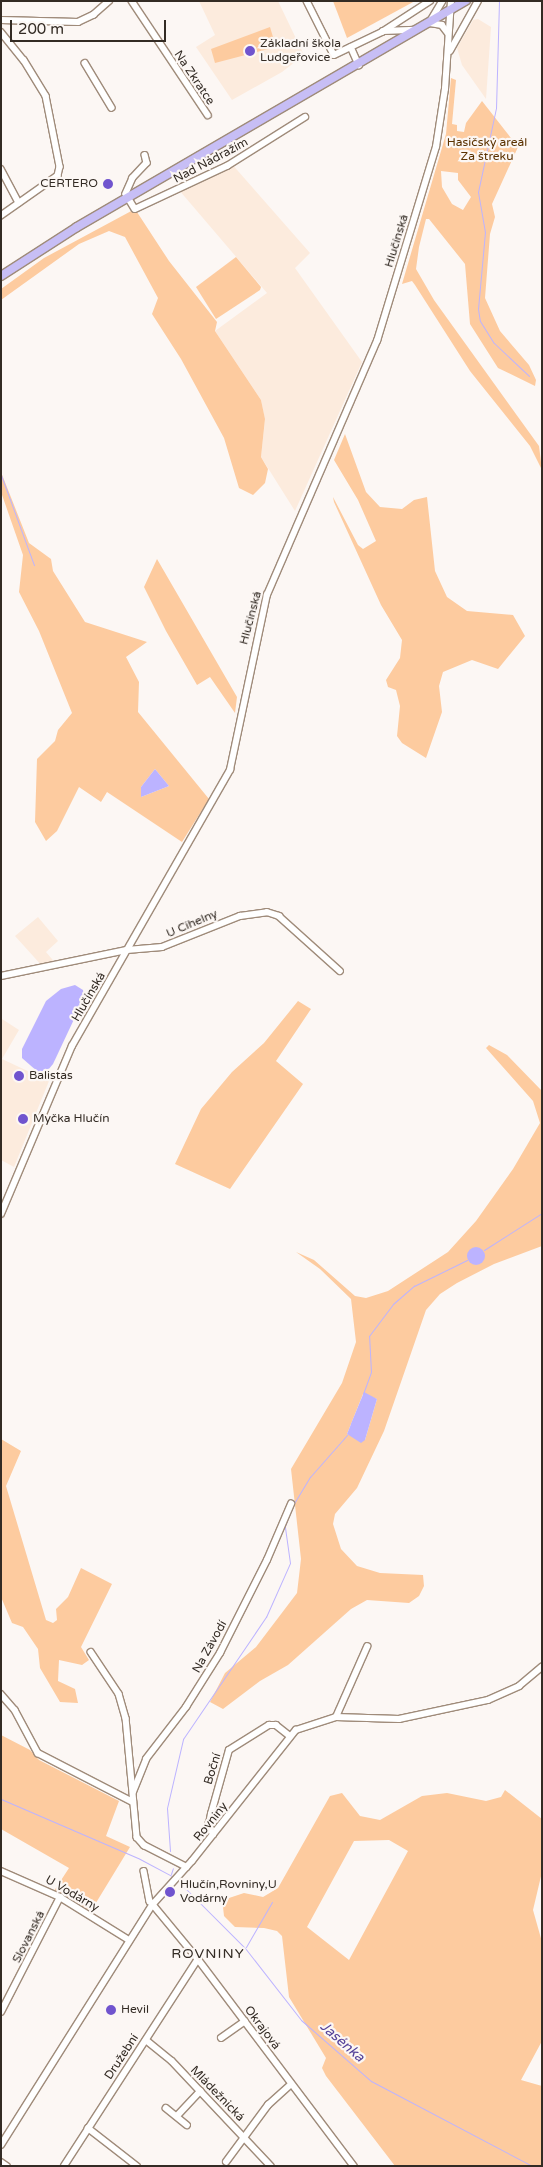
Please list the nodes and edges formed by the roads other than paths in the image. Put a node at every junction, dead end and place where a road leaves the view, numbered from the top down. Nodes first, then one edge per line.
1 (110, 1) edge
2 (132, 1) edge
3 (307, 1) edge
4 (430, 1) edge
5 (443, 1) edge
6 (451, 1) edge
7 (466, 1) edge
8 (478, 1) edge
9 (450, 11) junction
10 (1, 20) edge
11 (430, 23) junction
12 (418, 30) junction
13 (1, 32) edge
14 (382, 32) junction
15 (449, 34) junction
16 (351, 47) junction
17 (448, 58) junction
18 (87, 65) dead end
19 (358, 65) junction
20 (112, 108) dead end
21 (208, 115) dead end
22 (305, 118) dead end
23 (145, 155) dead end
24 (1, 169) edge
25 (128, 198) junction
26 (20, 203) junction
27 (1, 216) edge
28 (1, 276) edge
29 (127, 950) junction
30 (340, 971) dead end
31 (1, 976) edge
32 (1, 1214) edge
33 (291, 1504) dead end
34 (367, 1647) dead end
35 (91, 1652) dead end
36 (542, 1667) edge
37 (1, 1694) edge
38 (336, 1717) junction
39 (290, 1736) junction
40 (133, 1792) junction
41 (133, 1802) junction
42 (213, 1835) junction
43 (187, 1867) junction
44 (1, 1871) edge
45 (144, 1871) dead end
46 (60, 1897) junction
47 (153, 1904) junction
48 (129, 1940) junction
49 (198, 1959) junction
50 (1, 2012) edge
51 (244, 2021) junction
52 (221, 2038) dead end
53 (146, 2040) junction
54 (291, 2084) junction
55 (200, 2091) junction
56 (166, 2108) dead end
57 (177, 2116) junction
58 (187, 2125) dead end
59 (88, 2128) junction
60 (244, 2136) junction
61 (1, 2145) edge
62 (1, 2162) edge
63 (226, 2162) dead end
64 (7, 2166) edge
65 (64, 2166) edge
66 (137, 2166) edge
67 (271, 2166) edge
68 (354, 2166) edge

1 - 10 street
2 - 21 street, Na Zkratce
3 - 16 street
4 - 14 street
5 - 11 street
6 - 9 street, Hlučínská
7 - 9 main road
8 - 17 street
9 - 11 main road
9 - 15 street, Hlučínská
11 - 12 main road
11 - 15 street
12 - 14 street
12 - 19 main road
13 - 26 street
14 - 16 street
15 - 17 street, Hlučínská
16 - 19 street
17 - 29 street, Hlučínská
18 - 20 street
19 - 25 main road
22 - 25 street, Nad Nádražím
23 - 25 street
24 - 26 street
25 - 28 main road
26 - 27 street
29 - 30 street, U Cihelny
29 - 31 street, U Cihelny
29 - 32 street, Hlučínská
33 - 40 street, Na Závodí
34 - 38 street
35 - 40 street, Na Závodí
36 - 38 street, Rovniny
37 - 41 street
38 - 39 street, Rovniny
39 - 42 street, Rovniny
39 - 42 street, Boční
40 - 41 street, Na Závodí
41 - 43 street, Na Závodí
42 - 43 street, Rovniny
43 - 47 street, Rovniny
44 - 46 street, U Vodárny
45 - 47 street
46 - 48 street, U Vodárny
46 - 50 street, Slovanská
47 - 48 street, Rovniny
47 - 49 street, Okrajová
48 - 61 street, Rovniny
49 - 51 street, Okrajová
49 - 53 street, Družební
51 - 52 street
51 - 54 street, Okrajová
53 - 55 street, Mládežnická
53 - 59 street, Družební
54 - 60 street
54 - 68 street, Okrajová
55 - 57 street
55 - 60 street, Mládežnická
56 - 57 street
57 - 58 street
59 - 65 street, Družební
59 - 66 street
60 - 63 street
60 - 67 street, Mládežnická
62 - 64 street

